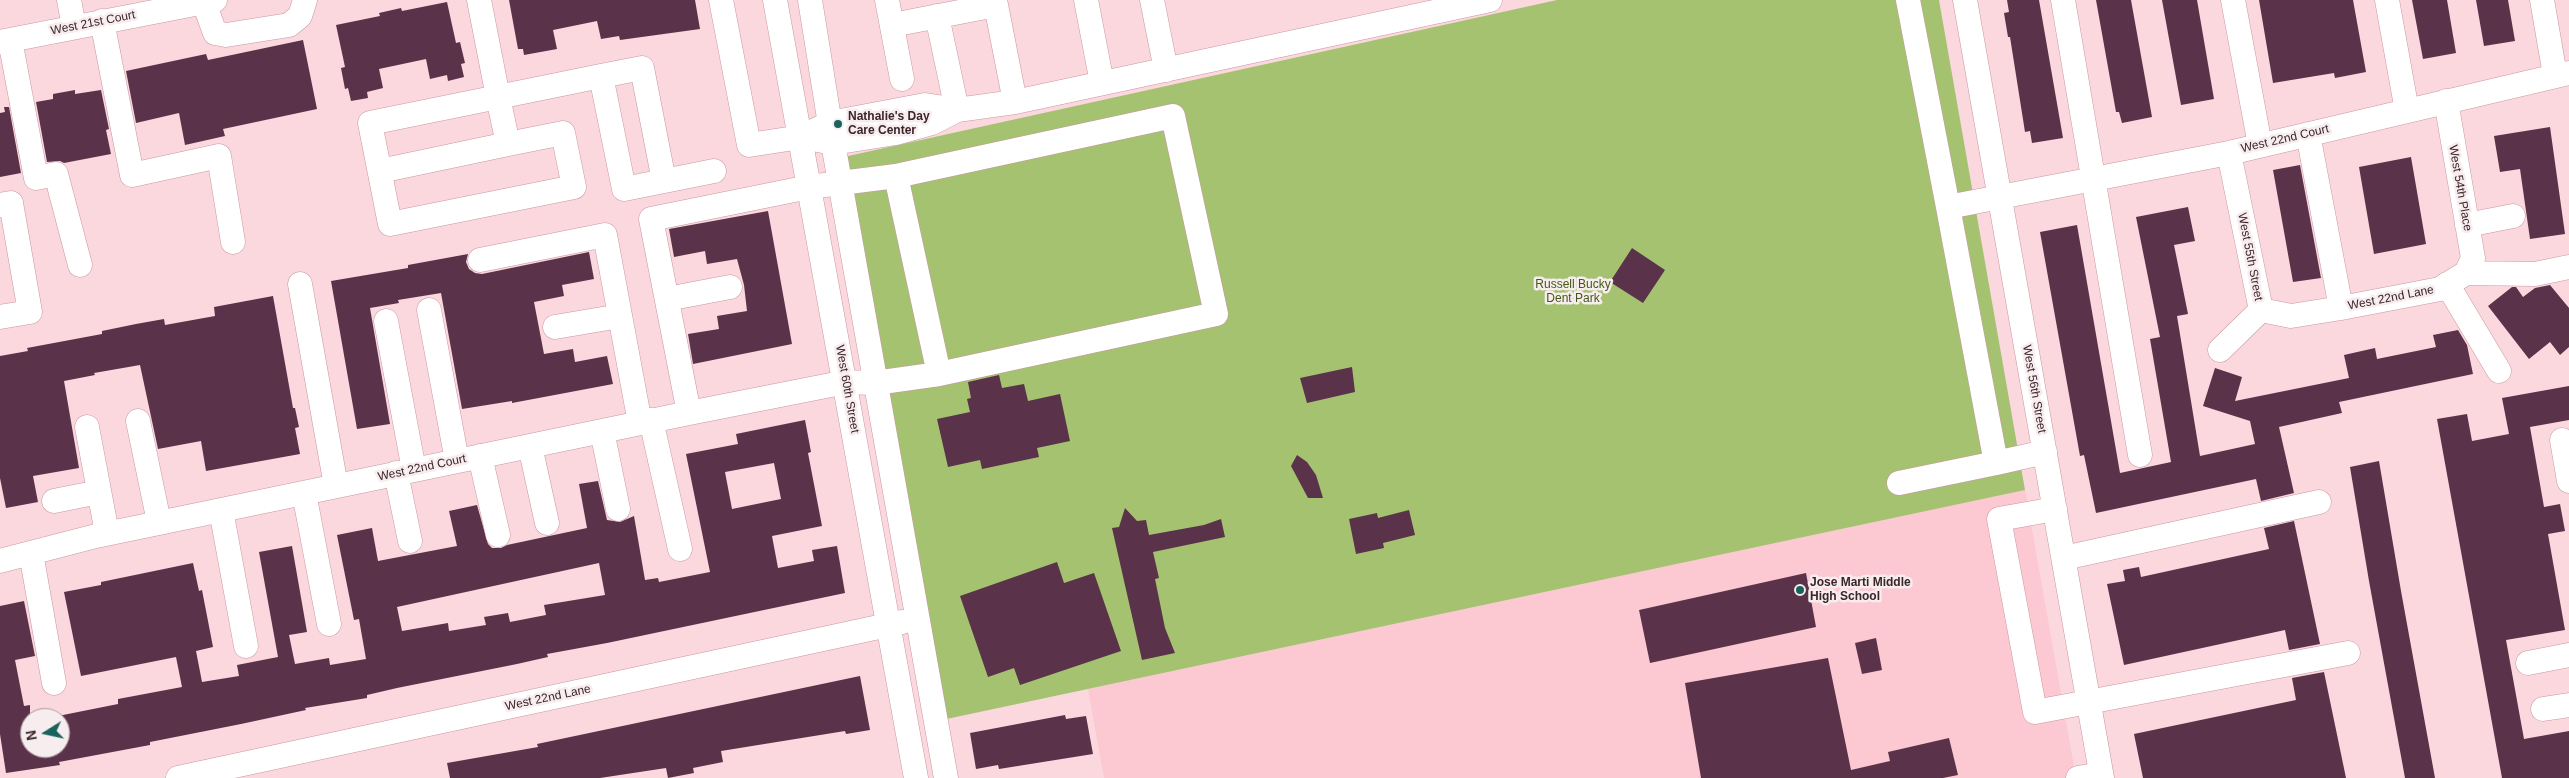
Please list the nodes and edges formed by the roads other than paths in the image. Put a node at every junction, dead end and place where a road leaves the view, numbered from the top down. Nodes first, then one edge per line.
1 (69, 0) edge
2 (305, 0) edge
3 (479, 0) edge
4 (720, 0) edge
5 (775, 0) edge
6 (887, 0) edge
7 (1086, 0) edge
8 (1152, 0) edge
9 (1908, 0) edge
10 (1965, 0) edge
11 (2063, 0) edge
12 (2233, 0) edge
13 (2387, 0) edge
14 (2542, 0) edge
15 (207, 1) edge
16 (816, 1) edge
17 (1477, 1) edge
18 (937, 16) junction
19 (102, 21) junction
20 (892, 25) junction
21 (74, 26) junction
22 (5, 41) edge
23 (1166, 70) junction
24 (2562, 74) edge
25 (601, 76) junction
26 (902, 79) dead end
27 (1102, 83) junction
28 (498, 97) junction
29 (2446, 101) junction
30 (1015, 102) junction
31 (957, 110) junction
32 (2407, 110) junction
33 (831, 133) junction
34 (2308, 134) junction
35 (801, 137) junction
36 (508, 144) junction
37 (2260, 146) junction
38 (2229, 153) junction
39 (714, 170) dead end
40 (380, 171) junction
41 (896, 176) junction
42 (2094, 178) junction
43 (664, 181) junction
44 (840, 183) junction
45 (809, 188) junction
46 (2000, 197) junction
47 (0, 205) edge
48 (1948, 207) junction
49 (2512, 216) dead end
50 (2467, 225) junction
51 (234, 242) dead end
52 (480, 260) dead end
53 (80, 265) dead end
54 (2569, 267) edge
55 (2457, 279) junction
56 (300, 284) dead end
57 (730, 287) dead end
58 (667, 299) junction
59 (2341, 308) junction
60 (429, 310) dead end
61 (2261, 310) junction
62 (620, 316) junction
63 (0, 317) edge
64 (386, 321) dead end
65 (554, 328) dead end
66 (2220, 350) dead end
67 (2499, 371) dead end
68 (939, 374) junction
69 (846, 382) junction
70 (876, 383) junction
71 (689, 413) junction
72 (138, 420) dead end
73 (646, 422) junction
74 (87, 427) dead end
75 (602, 431) junction
76 (2562, 440) dead end
77 (530, 446) junction
78 (2045, 452) junction
79 (2140, 455) dead end
80 (480, 456) junction
81 (457, 460) junction
82 (1996, 463) junction
83 (405, 471) junction
84 (2569, 481) edge
85 (1899, 483) dead end
86 (336, 486) junction
87 (100, 492) junction
88 (304, 492) junction
89 (54, 501) dead end
90 (2319, 502) dead end
91 (618, 508) dead end
92 (2055, 509) junction
93 (221, 510) junction
94 (159, 522) junction
95 (547, 523) dead end
96 (107, 533) junction
97 (498, 535) dead end
98 (410, 541) dead end
99 (680, 549) dead end
100 (31, 553) junction
101 (1, 557) edge
102 (2064, 558) junction
103 (917, 620) junction
104 (329, 624) dead end
105 (888, 624) junction
106 (246, 646) dead end
107 (2348, 653) dead end
108 (2569, 655) edge
109 (2528, 663) dead end
110 (54, 683) dead end
111 (2089, 702) junction
112 (2569, 705) edge
113 (2543, 709) dead end
114 (2102, 776) edge
115 (178, 778) edge
116 (916, 778) edge
117 (946, 778) edge
118 (2078, 778) edge

1 - 21 street
2 - 15 street
3 - 28 street
4 - 35 street
5 - 35 street, West 60th Street
6 - 20 street
7 - 27 street
8 - 23 street
9 - 48 street
10 - 46 street, West 56th Street
11 - 42 street
12 - 37 street
13 - 32 street
14 - 24 street
15 - 19 street, West 21st Court
16 - 33 street
17 - 23 street
18 - 20 street
18 - 30 street
18 - 31 street
19 - 21 street, West 21st Court
19 - 51 street
20 - 26 street
21 - 22 street, West 21st Court
22 - 53 street
23 - 27 street
24 - 29 street, West 22nd Court
25 - 28 street
25 - 43 street
25 - 43 street
27 - 30 street
28 - 36 street
28 - 40 street
29 - 32 street, West 22nd Court
29 - 50 street, West 54th Place
30 - 31 street
31 - 33 street
32 - 34 street, West 22nd Court
33 - 35 street
33 - 44 street
34 - 37 street, West 22nd Court
34 - 59 street
35 - 45 street, West 60th Street
36 - 40 street
36 - 40 street
37 - 38 street, West 22nd Court
38 - 42 street, West 22nd Court
38 - 61 street, West 55th Street
39 - 43 street
41 - 44 street
41 - 68 street
41 - 68 street, West 22nd Court
42 - 46 street, West 22nd Court
42 - 79 street
44 - 45 street
44 - 70 street
45 - 58 street
45 - 69 street, West 60th Street
46 - 48 street, West 22nd Court
46 - 78 street, West 56th Street
47 - 63 street
48 - 82 street
49 - 50 street
50 - 55 street, West 54th Place
52 - 62 street
54 - 55 street, West 22nd Lane
55 - 59 street, West 22nd Lane
55 - 67 street
56 - 86 street
57 - 58 street
58 - 71 street
59 - 61 street, West 55th Street
60 - 81 street
61 - 66 street
62 - 65 street
62 - 73 street
64 - 83 street
68 - 70 street, West 22nd Court
69 - 70 street, West 22nd Court
69 - 71 street, West 22nd Court
69 - 105 street, West 60th Street
70 - 103 street
71 - 73 street, West 22nd Court
72 - 94 street
73 - 75 street, West 22nd Court
73 - 99 street
74 - 87 street
75 - 77 street, West 22nd Court
75 - 91 street
76 - 84 street
77 - 80 street, West 22nd Court
77 - 95 street
78 - 82 street
78 - 92 street, West 56th Street
80 - 81 street, West 22nd Court
80 - 97 street
81 - 83 street, West 22nd Court
82 - 85 street
83 - 86 street, West 22nd Court
83 - 98 street
86 - 88 street, West 22nd Court
87 - 89 street
87 - 96 street
88 - 93 street, West 22nd Court
88 - 104 street
90 - 102 street
92 - 102 street, West 56th Street
92 - 111 street
93 - 94 street, West 22nd Court
93 - 106 street
94 - 96 street, West 22nd Court
96 - 100 street, West 22nd Court
100 - 101 street, West 22nd Court
100 - 110 street
102 - 111 street, West 56th Street
103 - 105 street, West 22nd Lane
103 - 117 street
105 - 115 street, West 22nd Lane
105 - 116 street, West 60th Street
107 - 111 street
108 - 109 street
111 - 114 street, West 56th Street
112 - 113 street
114 - 118 street

